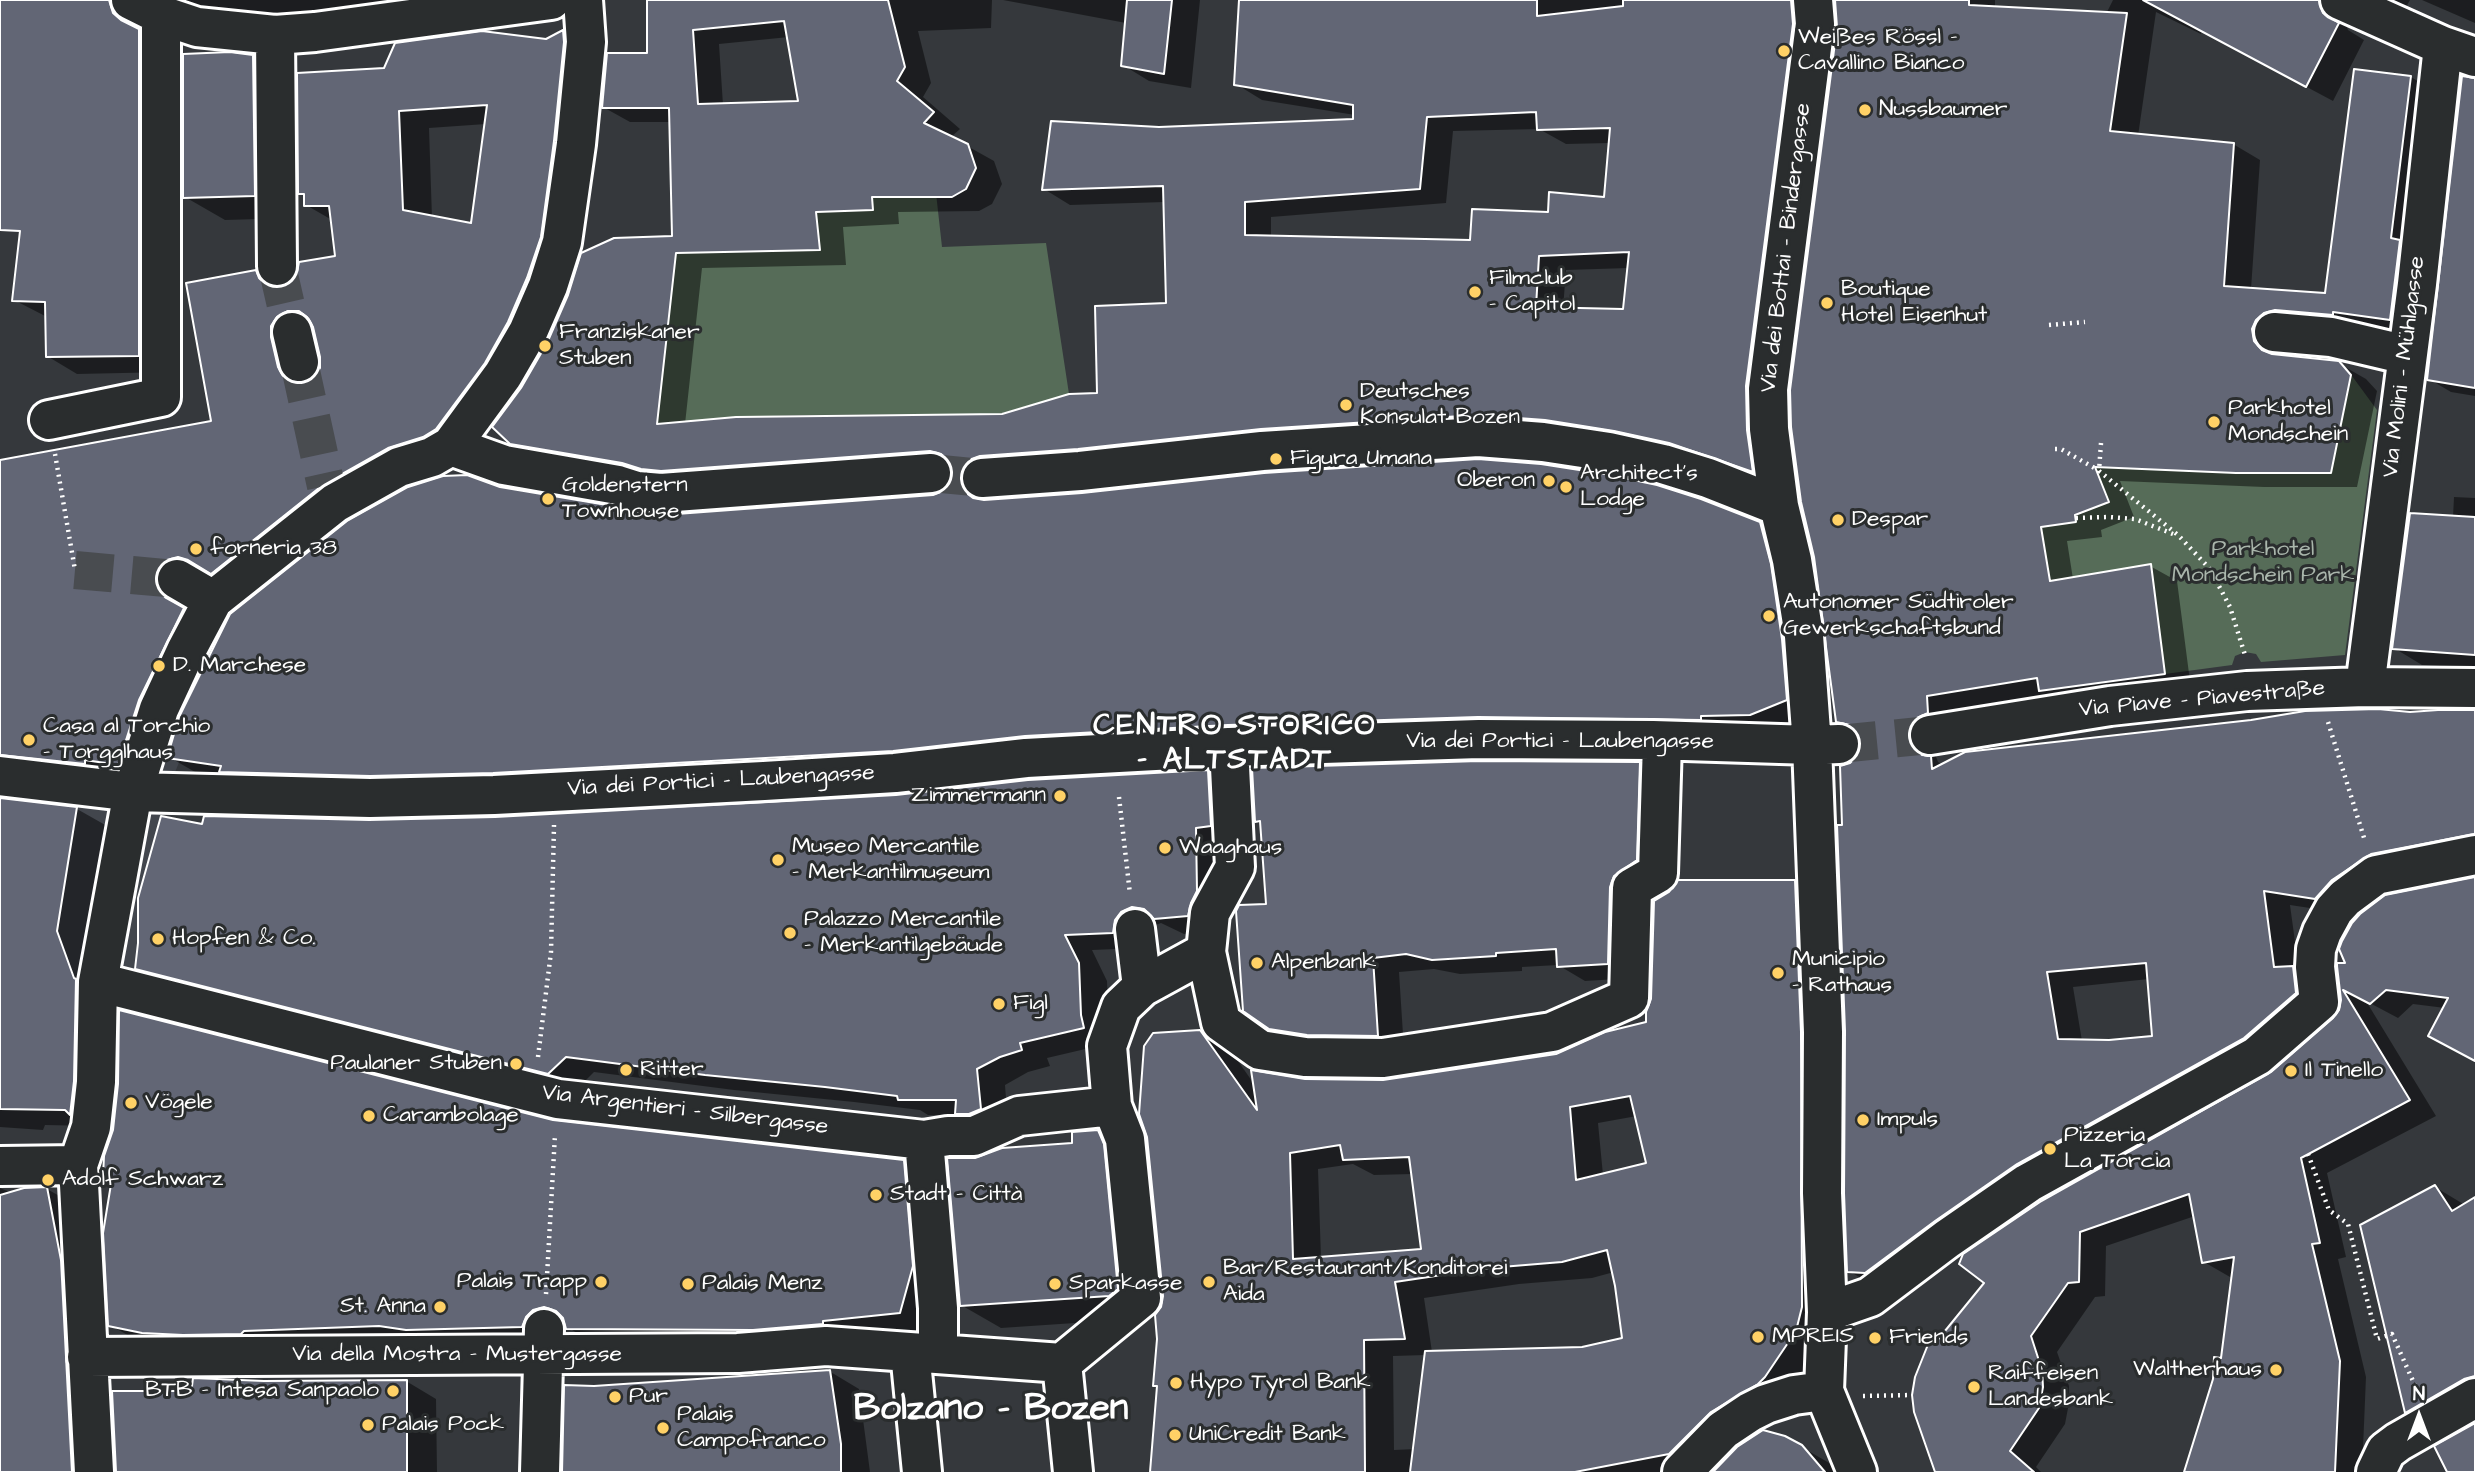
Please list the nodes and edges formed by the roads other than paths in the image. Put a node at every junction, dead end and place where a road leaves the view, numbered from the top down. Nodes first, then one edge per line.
1 (551, 0) edge
2 (583, 0) edge
3 (1813, 0) edge
4 (2340, 0) edge
5 (146, 7) edge
6 (275, 35) junction
7 (2459, 51) edge
8 (277, 265) tunnel mouth
9 (2274, 332) dead end
10 (2407, 355) junction
11 (49, 420) road end
12 (451, 446) junction
13 (931, 472) tunnel mouth
14 (982, 478) tunnel mouth
15 (1779, 506) junction
16 (177, 579) tunnel mouth
17 (213, 600) junction
18 (2365, 687) junction
19 (2475, 688) edge
20 (1930, 735) tunnel mouth
21 (1662, 742) junction
22 (1825, 744) junction
23 (1229, 747) junction
24 (0, 776) edge
25 (133, 792) junction
26 (2475, 855) edge
27 (1135, 929) road end
28 (1206, 952) junction
29 (98, 982) junction
30 (1142, 987) junction
31 (1112, 1106) junction
32 (924, 1140) junction
33 (78, 1165) junction
34 (0, 1166) edge
35 (1828, 1312) junction
36 (543, 1341) junction
37 (924, 1353) junction
38 (87, 1357) junction
39 (1062, 1363) junction
40 (1824, 1391) junction
41 (2475, 1398) edge
42 (94, 1472) edge
43 (540, 1472) edge
44 (922, 1472) edge
45 (1073, 1472) edge
46 (1682, 1472) edge
47 (1857, 1472) edge
48 (2376, 1472) edge

1 - 6 street
2 - 12 street
3 - 15 street, Via dei Bottai - Bindergasse
4 - 7 street
5 - 6 street
5 - 11 street
6 - 8 street
7 - 10 street, Via Molini - Mühlgasse
9 - 10 street
10 - 18 street, Via Molini - Mühlgasse
12 - 13 street
12 - 17 street
14 - 15 street
15 - 22 street, Via dei Bottai - Bindergasse
16 - 17 street
17 - 25 street
18 - 19 street, Via Piave - Piavestraße
18 - 20 street, Via Piave - Piavestraße
21 - 22 street, Via dei Portici - Laubengasse
21 - 23 street, Via dei Portici - Laubengasse
21 - 28 street
22 - 35 street, Via dei Bottai - Bindergasse
23 - 25 street, Via dei Portici - Laubengasse
23 - 28 street
24 - 25 street, Via dei Portici - Laubengasse
25 - 29 street
26 - 35 street
27 - 30 street
28 - 30 street
29 - 32 street, Via Argentieri - Silbergasse
29 - 33 street
30 - 31 street
31 - 32 street, Via Argentieri - Silbergasse
31 - 39 street
32 - 37 street
33 - 34 street
33 - 38 street
35 - 40 street, Via dei Bottai - Bindergasse
36 - 37 street, Via della Mostra - Mustergasse
36 - 38 street, Via della Mostra - Mustergasse
36 - 43 street
37 - 39 street, Via della Mostra - Mustergasse
37 - 44 street
38 - 42 street
39 - 45 street
40 - 46 street
40 - 47 street
41 - 48 street

